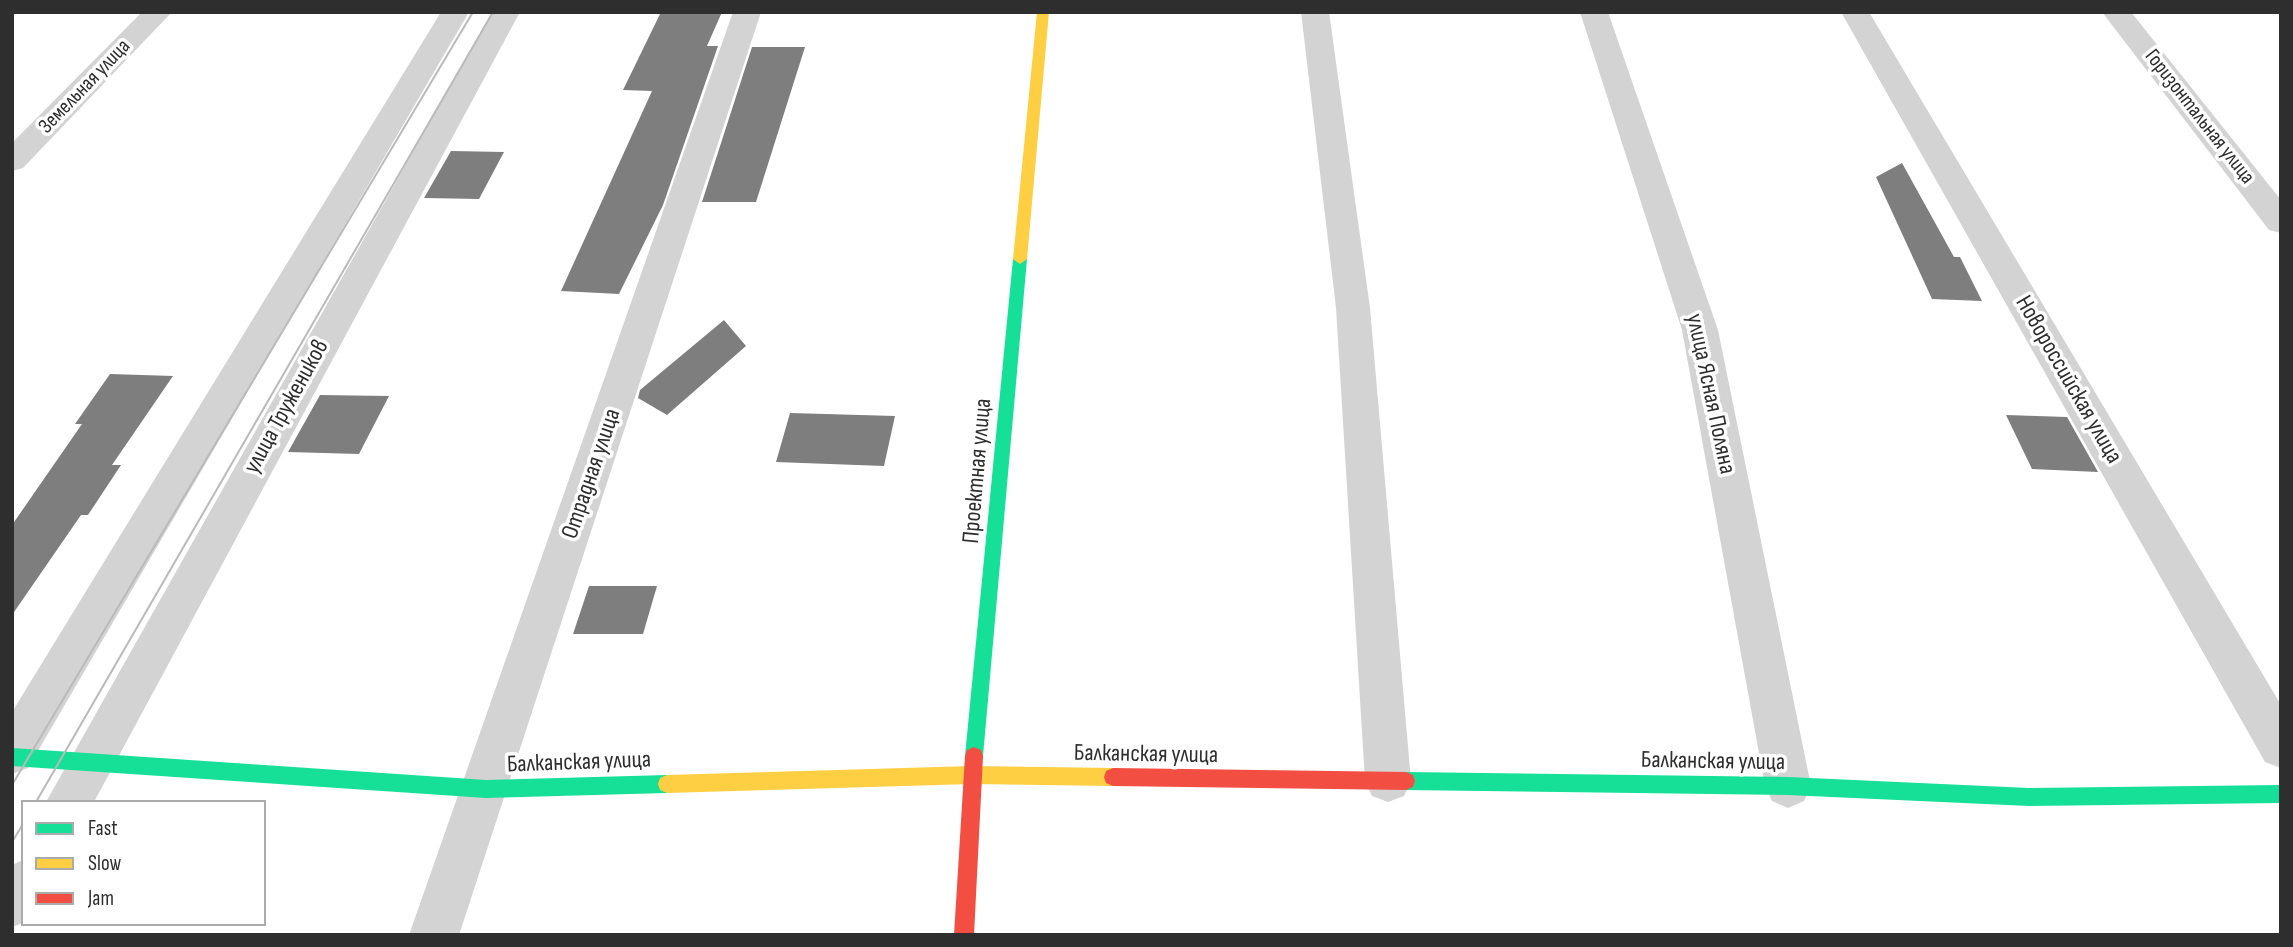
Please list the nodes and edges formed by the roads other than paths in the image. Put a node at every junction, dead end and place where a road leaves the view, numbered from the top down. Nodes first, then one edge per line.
1 (158, 12) edge
2 (455, 12) edge
3 (506, 12) edge
4 (747, 12) edge
5 (1043, 12) edge
6 (1315, 12) edge
7 (1594, 12) edge
8 (1855, 12) edge
9 (2116, 12) edge
10 (12, 161) edge
11 (2281, 222) edge
12 (2281, 747) edge
13 (12, 755) edge
14 (91, 762) junction
15 (972, 775) junction
16 (1388, 781) junction
17 (1788, 786) junction
18 (485, 789) junction
19 (2281, 794) edge
20 (70, 800) edge
21 (21, 887) edge
22 (12, 903) edge
23 (434, 935) edge
24 (964, 935) edge

1 - 10 street, Земельная улица
2 - 13 street
3 - 14 street, улица Тружеников
4 - 18 street, Отрадная улица
5 - 15 street, Проектная улица
6 - 16 street
7 - 17 street, улица Ясная Поляна
8 - 12 street, Новороссийская улица
9 - 11 street, Горизонтальная улица
13 - 14 street, Балканская улица
14 - 18 street, Балканская улица
14 - 20 street, улица Тружеников
15 - 16 street, Балканская улица
15 - 18 street, Балканская улица
15 - 24 street, Проектная улица
16 - 17 street, Балканская улица
17 - 19 street, Балканская улица
18 - 23 street, Отрадная улица
21 - 22 street

